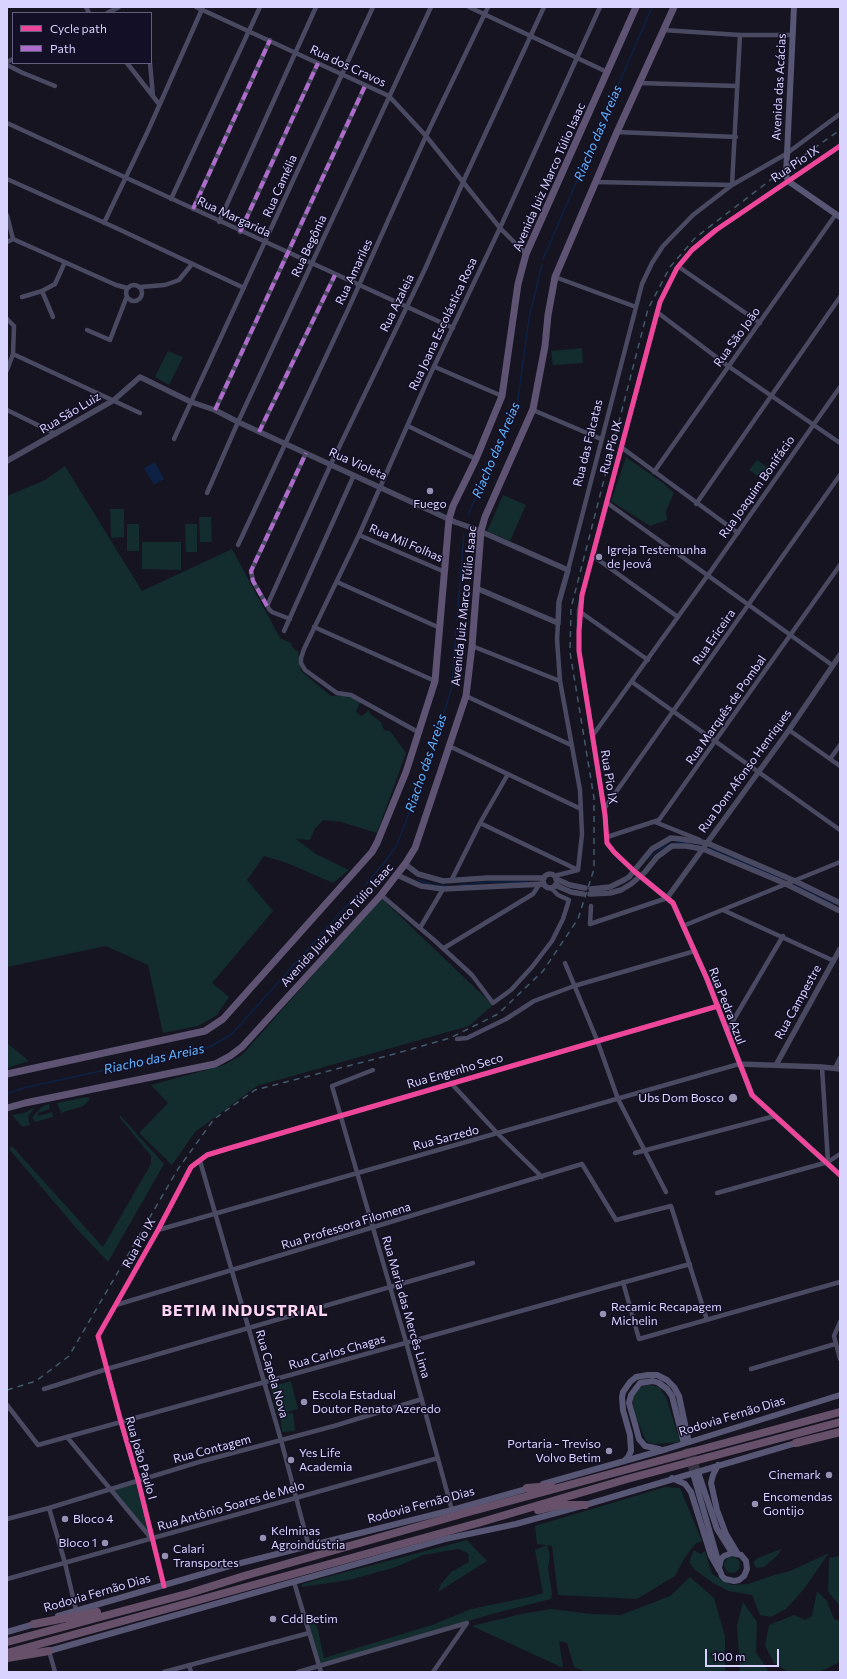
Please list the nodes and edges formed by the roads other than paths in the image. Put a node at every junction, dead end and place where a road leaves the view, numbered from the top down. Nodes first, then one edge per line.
1 (119, 7) edge
2 (196, 7) edge
3 (260, 7) edge
4 (316, 7) edge
5 (373, 7) edge
6 (431, 7) edge
7 (470, 7) edge
8 (488, 7) edge
9 (544, 7) edge
10 (600, 7) edge
11 (636, 7) edge
12 (674, 7) edge
13 (794, 7) edge
14 (203, 8) edge
15 (109, 12) edge
16 (485, 15) junction
17 (663, 30) junction
18 (248, 31) junction
19 (740, 35) junction
20 (793, 35) junction
21 (531, 36) junction
22 (270, 40) junction
23 (296, 53) junction
24 (576, 58) junction
25 (7, 63) edge
26 (318, 63) junction
27 (128, 64) edge
28 (150, 64) edge
29 (607, 72) junction
30 (341, 74) junction
31 (639, 83) junction
32 (55, 86) dead end
33 (365, 86) junction
34 (737, 86) junction
35 (153, 96) junction
36 (389, 96) junction
37 (160, 104) junction
38 (840, 114) edge
39 (7, 123) edge
40 (617, 132) junction
41 (426, 136) junction
42 (736, 137) junction
43 (839, 148) edge
44 (786, 154) junction
45 (125, 178) junction
46 (7, 179) edge
47 (788, 181) junction
48 (463, 182) junction
49 (596, 182) junction
50 (732, 185) junction
51 (171, 199) junction
52 (193, 209) junction
53 (7, 215) edge
54 (838, 215) edge
55 (219, 222) junction
56 (104, 223) junction
57 (500, 228) junction
58 (240, 232) junction
59 (13, 239) junction
60 (7, 242) edge
61 (265, 243) junction
62 (288, 253) junction
63 (526, 254) junction
64 (65, 262) junction
65 (192, 264) junction
66 (312, 264) junction
67 (679, 267) junction
68 (335, 274) junction
69 (555, 277) junction
70 (358, 285) junction
71 (140, 287) junction
72 (127, 288) junction
73 (244, 288) junction
74 (42, 291) junction
75 (127, 296) junction
76 (22, 297) dead end
77 (840, 297) edge
78 (406, 306) junction
79 (636, 307) junction
80 (657, 312) junction
81 (53, 317) dead end
82 (7, 319) edge
83 (760, 323) junction
84 (453, 328) junction
85 (87, 330) dead end
86 (13, 354) junction
87 (728, 366) junction
88 (435, 367) junction
89 (7, 370) edge
90 (140, 377) joint
91 (840, 387) edge
92 (772, 395) junction
93 (502, 396) junction
94 (114, 400) junction
95 (191, 402) junction
96 (7, 410) edge
97 (215, 410) junction
98 (532, 410) junction
99 (140, 413) dead end
100 (238, 422) junction
101 (813, 424) junction
102 (408, 426) junction
103 (259, 432) junction
104 (56, 434) junction
105 (174, 439) dead end
106 (600, 439) junction
107 (285, 443) junction
108 (840, 443) edge
109 (621, 447) junction
110 (306, 453) junction
111 (476, 459) junction
112 (7, 461) edge
113 (331, 464) junction
114 (654, 472) junction
115 (354, 475) junction
116 (840, 475) edge
117 (380, 486) junction
118 (207, 493) dead end
119 (606, 502) junction
120 (696, 504) junction
121 (449, 519) junction
122 (481, 531) junction
123 (738, 533) junction
124 (359, 535) junction
125 (238, 545) dead end
126 (593, 556) junction
127 (840, 565) edge
128 (568, 570) junction
129 (445, 572) junction
130 (708, 575) junction
131 (337, 582) junction
132 (476, 588) junction
133 (749, 605) junction
134 (267, 606) junction
135 (579, 611) junction
136 (678, 617) junction
137 (290, 619) junction
138 (558, 623) junction
139 (314, 627) junction
140 (440, 628) junction
141 (284, 631) dead end
142 (791, 635) junction
143 (472, 646) junction
144 (840, 655) edge
145 (648, 660) junction
146 (832, 666) junction
147 (560, 681) junction
148 (435, 682) junction
149 (632, 682) junction
150 (466, 696) junction
151 (674, 711) junction
152 (789, 730) junction
153 (418, 732) junction
154 (593, 735) junction
155 (716, 741) junction
156 (572, 745) junction
157 (840, 745) edge
158 (449, 746) junction
159 (830, 759) junction
160 (840, 766) edge
161 (757, 772) junction
162 (508, 774) junction
163 (581, 809) junction
164 (604, 810) junction
165 (655, 822) junction
166 (480, 823) junction
167 (671, 829) junction
168 (840, 830) edge
169 (607, 837) junction
170 (671, 838) junction
171 (707, 843) junction
172 (703, 849) junction
173 (840, 862) edge
174 (406, 864) junction
175 (578, 870) junction
176 (634, 871) junction
177 (397, 875) junction
178 (641, 876) junction
179 (451, 881) junction
180 (795, 881) junction
181 (542, 882) junction
182 (554, 882) junction
183 (784, 884) junction
184 (443, 890) junction
185 (584, 891) dead end
186 (381, 895) junction
187 (668, 898) junction
188 (840, 903) edge
189 (591, 906) dead end
190 (723, 910) junction
191 (840, 911) edge
192 (683, 926) junction
193 (420, 928) junction
194 (783, 936) junction
195 (444, 948) junction
196 (840, 949) edge
197 (695, 951) junction
198 (834, 961) junction
199 (565, 963) dead end
200 (574, 986) junction
201 (718, 1006) junction
202 (727, 1031) junction
203 (457, 1039) dead end
204 (597, 1040) junction
205 (840, 1058) edge
206 (738, 1064) junction
207 (776, 1065) junction
208 (822, 1067) junction
209 (837, 1069) edge
210 (373, 1070) dead end
211 (7, 1074) edge
212 (451, 1083) junction
213 (618, 1099) junction
214 (7, 1108) edge
215 (340, 1114) junction
216 (775, 1116) junction
217 (498, 1134) junction
218 (644, 1150) junction
219 (635, 1153) dead end
220 (840, 1154) edge
221 (200, 1161) junction
222 (828, 1162) junction
223 (357, 1172) junction
224 (840, 1175) edge
225 (542, 1177) junction
226 (666, 1192) dead end
227 (717, 1193) dead end
228 (216, 1213) junction
229 (374, 1228) junction
230 (158, 1230) junction
231 (473, 1263) dead end
232 (690, 1264) junction
233 (231, 1270) junction
234 (623, 1282) junction
235 (840, 1282) edge
236 (390, 1286) junction
237 (116, 1305) junction
238 (707, 1320) junction
239 (840, 1322) edge
240 (248, 1328) junction
241 (98, 1336) joint
242 (406, 1342) junction
243 (835, 1344) junction
244 (840, 1359) edge
245 (107, 1368) junction
246 (751, 1369) dead end
247 (265, 1383) junction
248 (44, 1389) dead end
249 (840, 1395) edge
250 (422, 1399) junction
251 (7, 1405) edge
252 (840, 1412) edge
253 (121, 1422) junction
254 (840, 1422) edge
255 (840, 1432) edge
256 (66, 1437) junction
257 (281, 1440) junction
258 (796, 1443) joint
259 (667, 1449) junction
260 (438, 1458) junction
261 (623, 1462) junction
262 (718, 1465) junction
263 (672, 1478) junction
264 (138, 1480) junction
265 (578, 1482) junction
266 (527, 1488) junction
267 (109, 1489) junction
268 (297, 1497) junction
269 (585, 1505) junction
270 (49, 1508) junction
271 (452, 1510) junction
272 (7, 1519) edge
273 (476, 1523) junction
274 (152, 1539) junction
275 (309, 1547) junction
276 (735, 1553) junction
277 (65, 1563) junction
278 (719, 1564) junction
279 (720, 1572) junction
280 (7, 1579) edge
281 (294, 1582) junction
282 (164, 1586) junction
283 (190, 1593) junction
284 (76, 1610) junction
285 (34, 1624) junction
286 (7, 1632) edge
287 (309, 1633) junction
288 (7, 1642) edge
289 (49, 1651) junction
290 (7, 1653) edge
291 (7, 1658) edge
292 (189, 1665) junction
293 (318, 1666) junction
294 (55, 1672) edge
295 (164, 1672) edge
296 (191, 1672) edge
297 (298, 1672) edge
298 (321, 1672) edge
299 (432, 1672) edge

1 - 15 street
2 - 14 street, Rua dos Cravos
3 - 18 street
4 - 23 street
5 - 30 street, Rua Camélia
6 - 36 street, Rua Begônia
7 - 16 street
8 - 16 street, Rua Amariles
9 - 21 street, Rua Azaleia
10 - 24 street, Rua Joana Escolástica Rosa
11 - 29 main road, Avenida Juiz Marco Túlio Isaac
12 - 17 main road, Avenida Juiz Marco Túlio Isaac
13 - 20 main road, Avenida das Acácias
14 - 18 street, Rua dos Cravos
14 - 37 street
16 - 21 street
16 - 41 street, Rua Amariles
17 - 19 street
17 - 31 main road, Avenida Juiz Marco Túlio Isaac
18 - 22 street, Rua dos Cravos
18 - 51 street
19 - 20 street
19 - 34 street
20 - 44 main road, Avenida das Acácias
21 - 24 street
21 - 48 street, Rua Azaleia
22 - 23 street, Rua dos Cravos
22 - 52 street
23 - 26 street, Rua dos Cravos
23 - 55 street
24 - 29 street
24 - 57 street, Rua Joana Escolástica Rosa
25 - 32 street
26 - 30 street, Rua dos Cravos
26 - 58 street
27 - 35 street
28 - 35 street
29 - 63 main road, Avenida Juiz Marco Túlio Isaac
30 - 33 street, Rua dos Cravos
30 - 61 street, Rua Camélia
31 - 34 street
31 - 40 main road, Avenida Juiz Marco Túlio Isaac
33 - 36 street, Rua dos Cravos
33 - 62 street
34 - 42 street
35 - 37 street
36 - 41 street, Rua dos Cravos
36 - 66 street, Rua Begônia
37 - 45 street
38 - 44 street, Rua das Falcatas
39 - 45 street, Rua Margarida
40 - 42 street
40 - 49 main road, Avenida Juiz Marco Túlio Isaac
41 - 48 street, Rua dos Cravos
41 - 70 street, Rua Amariles
42 - 50 street
43 - 47 street, Rua Pio IX
44 - 47 main road, Avenida das Acácias
44 - 50 street, Rua das Falcatas
45 - 51 street, Rua Margarida
45 - 56 street
46 - 56 street
47 - 54 main road
47 - 67 street, Rua Pio IX
48 - 57 street, Rua dos Cravos
48 - 78 street, Rua Azaleia
49 - 50 street
49 - 69 main road, Avenida Juiz Marco Túlio Isaac
50 - 79 street, Rua das Falcatas
51 - 52 street, Rua Margarida
52 - 55 street, Rua Margarida
53 - 59 street
54 - 83 street, Rua São João
55 - 58 street, Rua Margarida
56 - 65 street
57 - 63 street, Rua dos Cravos
57 - 84 street, Rua Joana Escolástica Rosa
58 - 61 street, Rua Margarida
59 - 60 street
59 - 64 street
61 - 62 street, Rua Margarida
61 - 73 street, Rua Camélia
62 - 66 street, Rua Margarida
62 - 97 street
63 - 93 main road, Avenida Juiz Marco Túlio Isaac
64 - 72 street
64 - 74 street
65 - 71 street
65 - 73 street
66 - 68 street, Rua Margarida
66 - 100 street, Rua Begônia
67 - 80 street, Rua Pio IX
67 - 83 street
68 - 70 street, Rua Margarida
68 - 103 street
69 - 79 street
69 - 98 main road, Avenida Juiz Marco Túlio Isaac
70 - 78 street, Rua Margarida
70 - 107 street, Rua Amariles
71 - 72 street
71 - 75 street
72 - 75 street
73 - 95 street, Rua Camélia
74 - 76 street
74 - 81 street
75 - 85 street
77 - 92 street
78 - 84 street, Rua Margarida
78 - 113 street, Rua Azaleia
79 - 106 street, Rua das Falcatas
80 - 87 street
80 - 109 street, Rua Pio IX
82 - 86 street
83 - 87 street, Rua São João
84 - 88 street, Rua Joana Escolástica Rosa
86 - 89 street
86 - 94 street
87 - 92 street
87 - 114 street, Rua São João
88 - 93 street
88 - 102 street, Rua Joana Escolástica Rosa
90 - 94 street, Rua São Luiz
90 - 95 street, Rua Violeta
91 - 101 street, Rua Joaquim Bonifácio
92 - 101 street
92 - 120 street
93 - 111 main road, Avenida Juiz Marco Túlio Isaac
94 - 99 street
94 - 104 street, Rua São Luiz
95 - 97 street, Rua Violeta
95 - 105 street, Rua Camélia
96 - 104 street
97 - 100 street, Rua Violeta
98 - 106 street
98 - 122 main road, Avenida Juiz Marco Túlio Isaac
100 - 103 street, Rua Violeta
100 - 118 street, Rua Begônia
101 - 108 street
101 - 123 street, Rua Joaquim Bonifácio
102 - 111 street
102 - 117 street, Rua Joana Escolástica Rosa
103 - 107 street, Rua Violeta
104 - 112 street, Rua São Luiz
106 - 128 street, Rua das Falcatas
107 - 110 street, Rua Violeta
107 - 125 street, Rua Amariles
109 - 114 street
109 - 119 street, Rua Pio IX
110 - 113 street, Rua Violeta
110 - 134 street
111 - 121 main road, Avenida Juiz Marco Túlio Isaac
113 - 115 street, Rua Violeta
113 - 134 street, Rua Azaleia
114 - 120 street
115 - 117 street, Rua Violeta
115 - 137 street
116 - 133 street, Rua Ericeira
117 - 121 street, Rua Violeta
117 - 124 street, Rua Joana Escolástica Rosa
119 - 126 street, Rua Pio IX
119 - 130 street
120 - 123 street
121 - 122 street, Rua Violeta
121 - 129 main road, Avenida Juiz Marco Túlio Isaac
122 - 128 street, Rua Violeta
122 - 132 main road, Avenida Juiz Marco Túlio Isaac
123 - 130 street, Rua Joaquim Bonifácio
124 - 129 street, Rua Mil Folhas
124 - 131 street, Rua Joana Escolástica Rosa
126 - 135 street, Rua Pio IX
126 - 136 street
127 - 142 street, Rua Marquês de Pombal
128 - 138 street, Rua das Falcatas
129 - 140 main road, Avenida Juiz Marco Túlio Isaac
130 - 133 street
130 - 136 street, Rua Joaquim Bonifácio
131 - 139 street, Rua Joana Escolástica Rosa
131 - 140 street
132 - 138 street
132 - 143 main road, Avenida Juiz Marco Túlio Isaac
133 - 142 street
133 - 151 street, Rua Ericeira
134 - 137 street
135 - 145 street
135 - 154 street, Rua Pio IX
136 - 145 street, Rua Joaquim Bonifácio
137 - 141 street
138 - 147 street, Rua das Falcatas
139 - 148 street
139 - 153 street, Rua Joana Escolástica Rosa
140 - 148 main road, Avenida Juiz Marco Túlio Isaac
142 - 146 street
142 - 155 street, Rua Marquês de Pombal
143 - 147 street
143 - 150 main road, Avenida Juiz Marco Túlio Isaac
144 - 146 street, Rua Dom Afonso Henriques
145 - 149 street, Rua Joaquim Bonifácio
146 - 152 street, Rua Dom Afonso Henriques
147 - 156 street, Rua das Falcatas
148 - 153 main road, Avenida Juiz Marco Túlio Isaac
149 - 151 street
149 - 154 street, Rua Joaquim Bonifácio
150 - 156 street
150 - 158 main road, Avenida Juiz Marco Túlio Isaac
151 - 155 street
151 - 164 street, Rua Ericeira
152 - 159 street
152 - 161 street, Rua Dom Afonso Henriques
153 - 211 main road, Avenida Juiz Marco Túlio Isaac
154 - 164 street, Rua Pio IX
155 - 161 street
155 - 165 street, Rua Marquês de Pombal
156 - 163 street, Rua das Falcatas
157 - 159 street
158 - 162 street
158 - 174 main road, Avenida Juiz Marco Túlio Isaac
159 - 160 street
161 - 168 street
161 - 171 street, Rua Dom Afonso Henriques
162 - 163 street
162 - 166 street
163 - 175 street, Rua das Falcatas
164 - 169 street, Rua Pio IX
165 - 167 street
165 - 169 street
166 - 175 street
166 - 179 street
167 - 170 street
167 - 171 street
169 - 176 street, Rua Pedra Azul
170 - 171 street
170 - 176 street
171 - 172 street, Rua Dom Afonso Henriques
171 - 180 street
172 - 178 street
172 - 183 street
172 - 187 street, Rua Dom Afonso Henriques
173 - 180 street
174 - 177 main road, Avenida Juiz Marco Túlio Isaac
174 - 179 street
175 - 182 street
176 - 178 street, Rua Pedra Azul
176 - 178 street
177 - 184 street
177 - 186 main road, Avenida Juiz Marco Túlio Isaac
178 - 187 street, Rua Pedra Azul
179 - 181 street
180 - 183 street
180 - 188 street
181 - 182 street
181 - 182 street
181 - 184 street
181 - 195 street
182 - 185 street
182 - 195 street
183 - 190 street
183 - 191 street
184 - 193 street
186 - 193 street
186 - 214 main road, Avenida Juiz Marco Túlio Isaac
187 - 189 street
187 - 192 street, Rua Pedra Azul
190 - 192 street
190 - 194 street
192 - 197 street, Rua Pedra Azul
193 - 195 street
194 - 198 street
194 - 202 street
196 - 198 street, Rua Campestre
197 - 200 street
197 - 201 street, Rua Pedra Azul
198 - 207 street, Rua Campestre
199 - 200 street
200 - 203 street
200 - 204 street
201 - 202 street, Rua Pedra Azul
201 - 204 street, Rua Engenho Seco
202 - 206 street, Rua Pedra Azul
204 - 212 street, Rua Engenho Seco
204 - 213 street
205 - 209 street
206 - 207 street
206 - 213 street, Rua Sarzedo
206 - 216 street, Rua Pedra Azul
207 - 208 street
208 - 209 street
208 - 222 street
210 - 215 street, Rua Maria das Mercês Lima
212 - 215 street, Rua Engenho Seco
212 - 217 street
213 - 217 street, Rua Sarzedo
213 - 218 street
215 - 221 street, Rua Engenho Seco
215 - 223 street, Rua Maria das Mercês Lima
216 - 218 street
216 - 222 street, Rua Pedra Azul
217 - 223 street, Rua Sarzedo
217 - 225 street
218 - 219 street
218 - 226 street
220 - 222 street
221 - 228 street, Rua Capela Nova
221 - 230 street, Rua Pio IX
222 - 224 street, Rua Pedra Azul
222 - 227 street
223 - 228 street, Rua Sarzedo
223 - 229 street, Rua Maria das Mercês Lima
225 - 229 street, Rua Professora Filomena
225 - 232 street, Rua Professora Filomena
228 - 230 street, Rua Sarzedo
228 - 233 street, Rua Capela Nova
229 - 233 street, Rua Professora Filomena
229 - 236 street, Rua Maria das Mercês Lima
230 - 237 street, Rua Pio IX
231 - 236 street
232 - 234 street, Rua Carlos Chagas
232 - 238 street
233 - 237 street, Rua Professora Filomena
233 - 240 street, Rua Capela Nova
234 - 238 street
234 - 242 street, Rua Carlos Chagas
235 - 238 street
236 - 240 street
236 - 242 street, Rua Maria das Mercês Lima
237 - 241 street, Rua Pio IX
239 - 243 street
240 - 245 street
240 - 247 street, Rua Capela Nova
241 - 245 street, Rua João Paulo I
242 - 247 street, Rua Carlos Chagas
242 - 250 street, Rua Maria das Mercês Lima
243 - 244 street
243 - 246 street
245 - 248 street
245 - 253 street, Rua João Paulo I
247 - 253 street, Rua Carlos Chagas
247 - 257 street, Rua Capela Nova
249 - 259 main road, Rodovia Fernão Dias
250 - 257 street, Rua Contagem
250 - 260 street, Rua Maria das Mercês Lima
251 - 256 street, Rua Carlos Chagas
252 - 265 highway, Rodovia Fernão Dias
253 - 256 street, Rua Carlos Chagas
253 - 264 street, Rua João Paulo I
254 - 273 highway
255 - 258 highway
256 - 267 street
257 - 264 street, Rua Contagem
257 - 268 street, Rua Capela Nova
258 - 262 main road
259 - 261 main road, Rodovia Fernão Dias
259 - 261 main road
260 - 268 street, Rua Antônio Soares de Melo
260 - 271 street, Rua Maria das Mercês Lima
261 - 266 main road, Rodovia Fernão Dias
262 - 263 main road
262 - 276 main road
263 - 269 main road
263 - 279 main road
264 - 267 street, Rua Contagem
264 - 274 street, Rua João Paulo I
265 - 266 highway
265 - 283 highway, Rodovia Fernão Dias
266 - 271 main road, Rodovia Fernão Dias
267 - 270 street, Rua Contagem
267 - 274 street
268 - 274 street, Rua Antônio Soares de Melo
268 - 275 street, Rua Capela Nova
269 - 273 highway
269 - 281 main road
270 - 272 street, Rua Contagem
270 - 277 street
271 - 275 main road, Rodovia Fernão Dias
273 - 290 highway
274 - 277 street, Rua Antônio Soares de Melo
274 - 282 street, Rua João Paulo I
275 - 282 main road, Rodovia Fernão Dias
276 - 278 main road
276 - 278 main road
276 - 279 main road
277 - 280 street, Rua Antônio Soares de Melo
277 - 284 street
278 - 279 main road
281 - 287 street
281 - 289 main road
282 - 284 main road, Rodovia Fernão Dias
283 - 285 highway
283 - 288 highway, Rodovia Fernão Dias
284 - 285 main road, Rodovia Fernão Dias
285 - 286 main road, Rodovia Fernão Dias
287 - 292 street
287 - 293 street
289 - 291 highway
289 - 294 street
292 - 295 street
292 - 296 street
293 - 297 street
293 - 298 street
293 - 299 street

